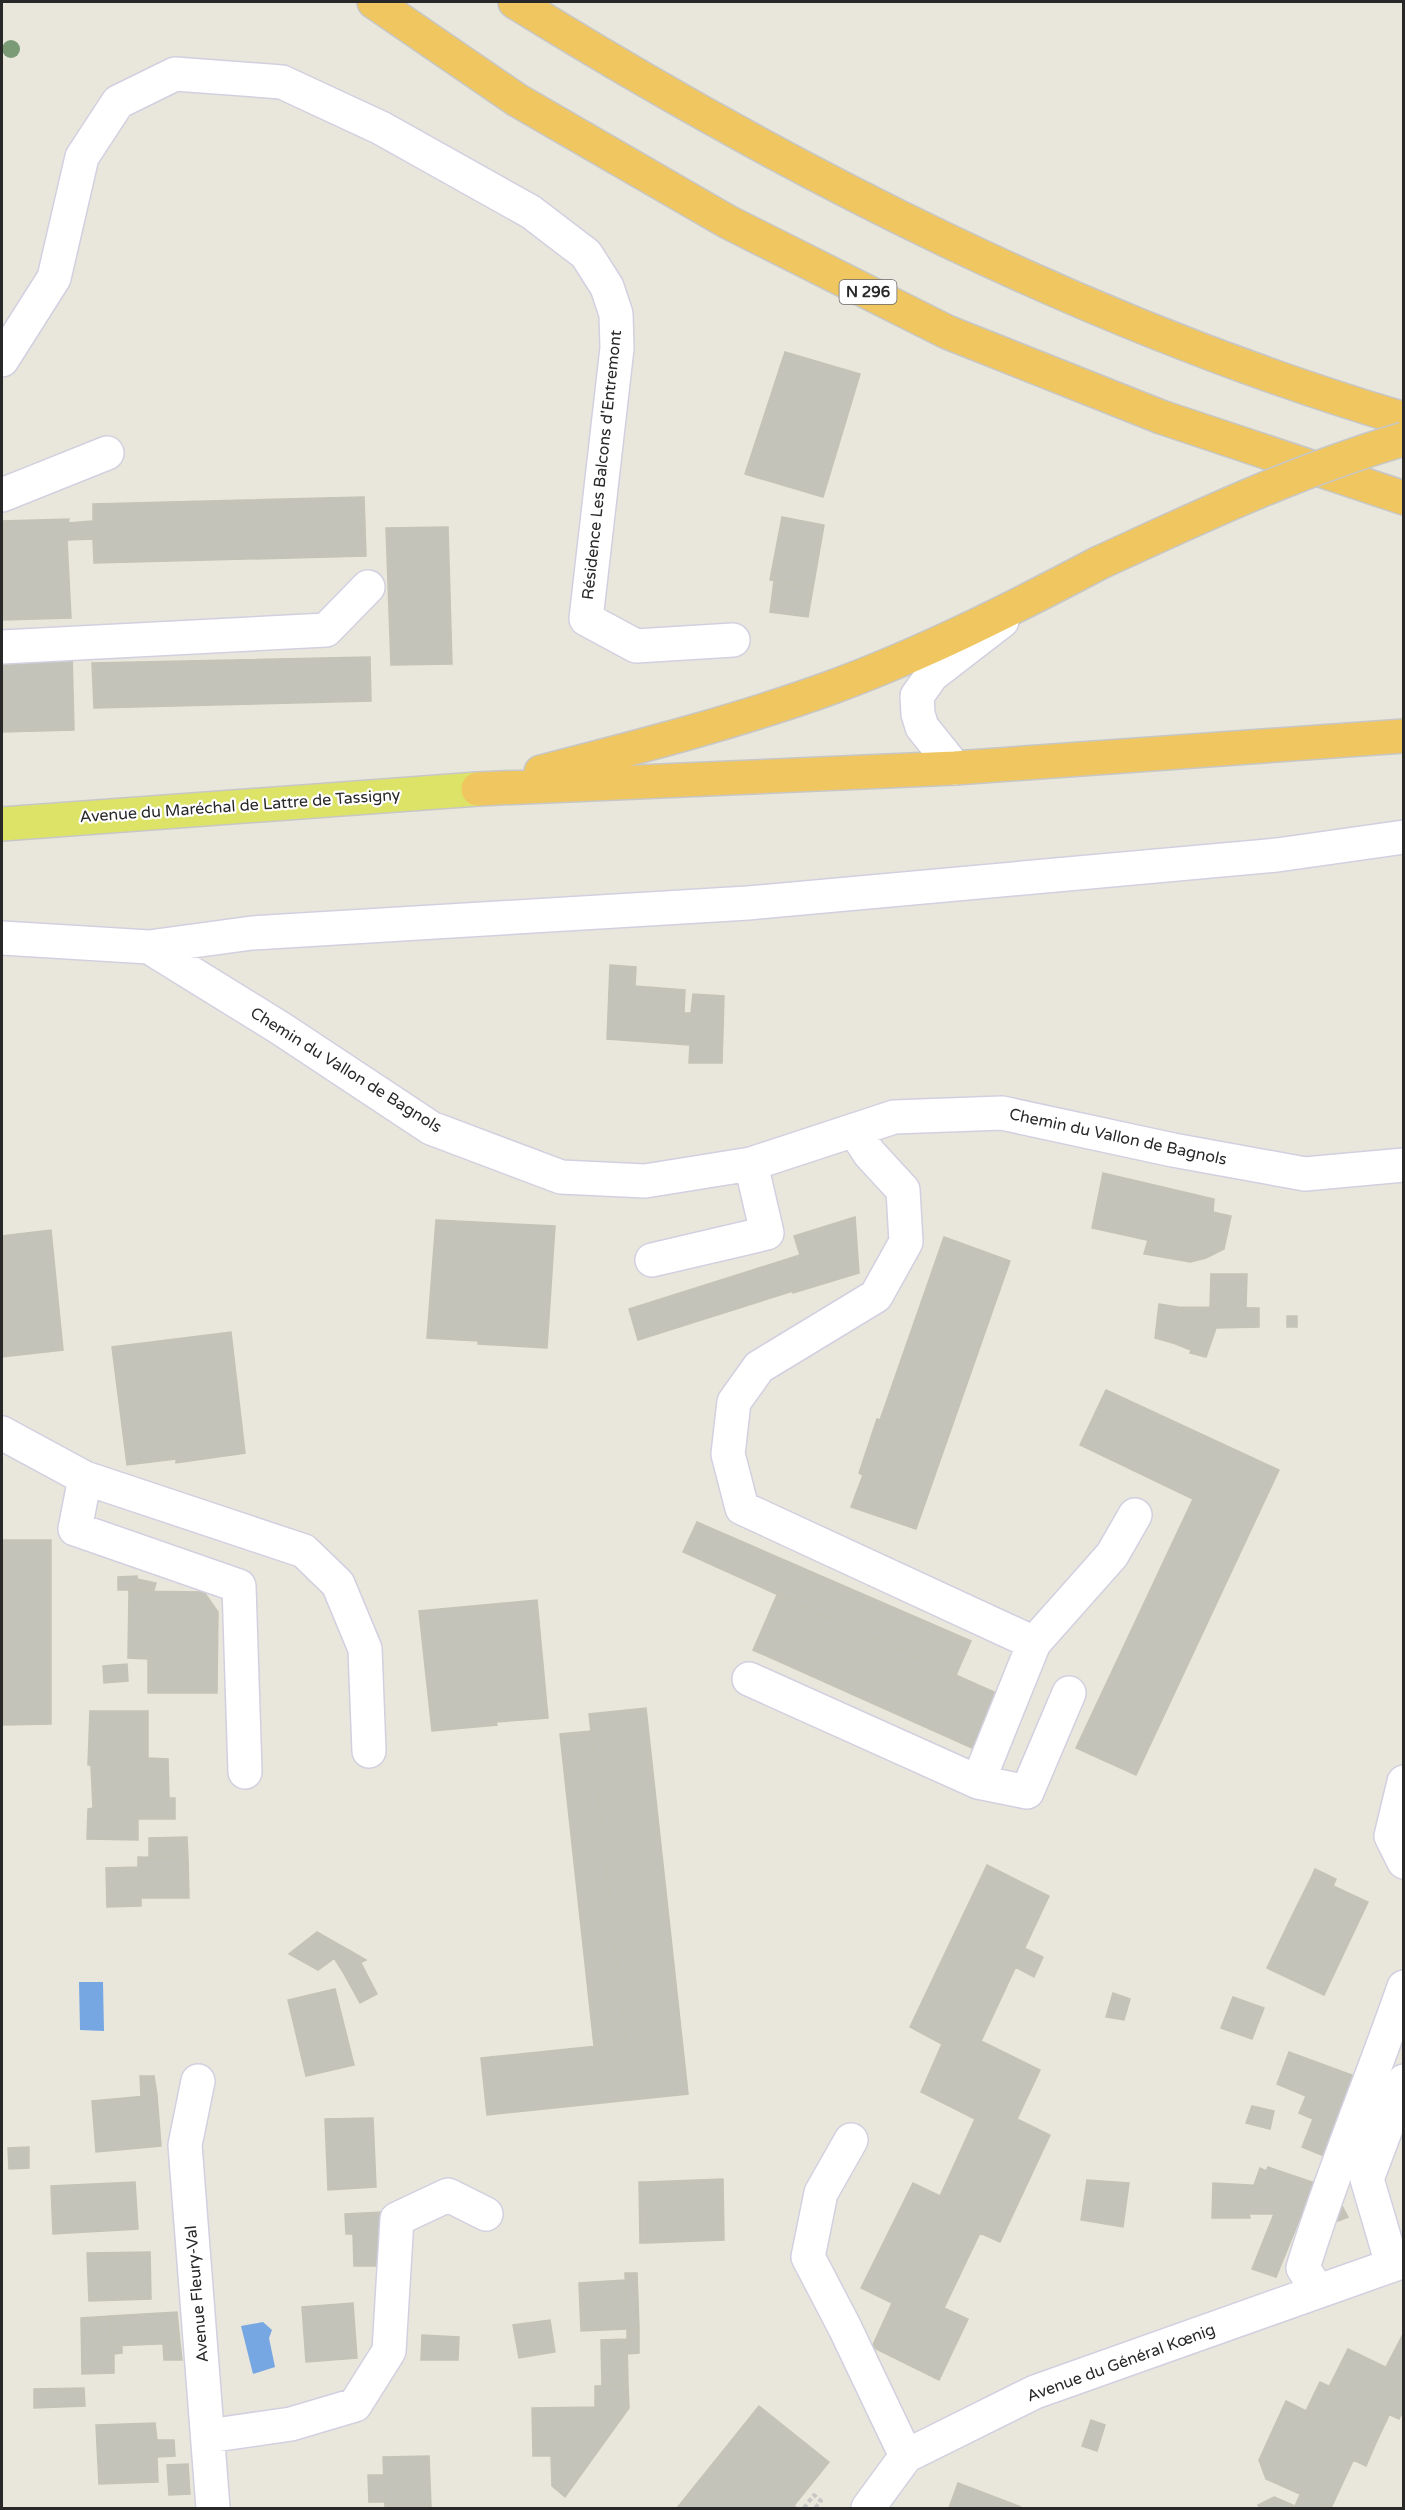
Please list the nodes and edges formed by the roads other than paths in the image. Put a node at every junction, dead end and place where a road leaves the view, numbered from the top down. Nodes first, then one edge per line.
1 (374, 2) edge
2 (515, 2) edge
3 (2, 360) edge
4 (1404, 419) edge
5 (1404, 439) edge
6 (107, 453) dead end
7 (2, 495) edge
8 (1404, 498) edge
9 (368, 587) dead end
10 (1032, 598) junction
11 (733, 640) dead end
12 (2, 647) edge
13 (1404, 736) edge
14 (955, 768) junction
15 (478, 789) junction
16 (2, 824) edge
17 (1404, 837) edge
18 (2, 938) edge
19 (149, 947) junction
20 (854, 1130) junction
21 (751, 1164) junction
22 (1404, 1165) edge
23 (652, 1260) dead end
24 (2, 1433) edge
25 (85, 1478) junction
26 (1135, 1515) dead end
27 (1034, 1643) junction
28 (749, 1679) dead end
29 (1070, 1693) dead end
30 (369, 1751) dead end
31 (244, 1772) dead end
32 (978, 1782) junction
33 (1404, 1782) edge
34 (1404, 1862) edge
35 (1404, 1988) edge
36 (198, 2081) dead end
37 (1404, 2081) edge
38 (850, 2140) dead end
39 (486, 2214) dead end
40 (1398, 2262) edge
41 (1318, 2291) junction
42 (208, 2436) junction
43 (906, 2456) junction
44 (213, 2508) edge
45 (868, 2508) edge

1 - 8 highway, N 296
2 - 4 highway
3 - 11 street, Résidence Les Balcons d'Entremont
5 - 10 highway, bridge
6 - 7 street
9 - 12 street
10 - 14 street
10 - 15 highway
13 - 14 highway
14 - 15 highway
15 - 16 main road, Avenue du Maréchal de Lattre de Tassigny
17 - 19 street
18 - 19 street, Chemin du Vallon de Bagnols
19 - 21 street, Chemin du Vallon de Bagnols
20 - 21 street, Chemin du Vallon de Bagnols
20 - 22 street, Chemin du Vallon de Bagnols
20 - 27 street
21 - 23 street
24 - 25 street
25 - 30 street
25 - 31 street
26 - 27 street
27 - 32 street
28 - 32 street
29 - 32 street
33 - 34 street
35 - 41 street
36 - 42 street, Avenue Fleury-Val
37 - 40 street
38 - 43 street
39 - 42 street
40 - 41 street, Avenue du Général Kœnig
41 - 43 street, Avenue du Général Kœnig
42 - 44 street, Avenue Fleury-Val
43 - 45 street, Avenue du Général Kœnig

